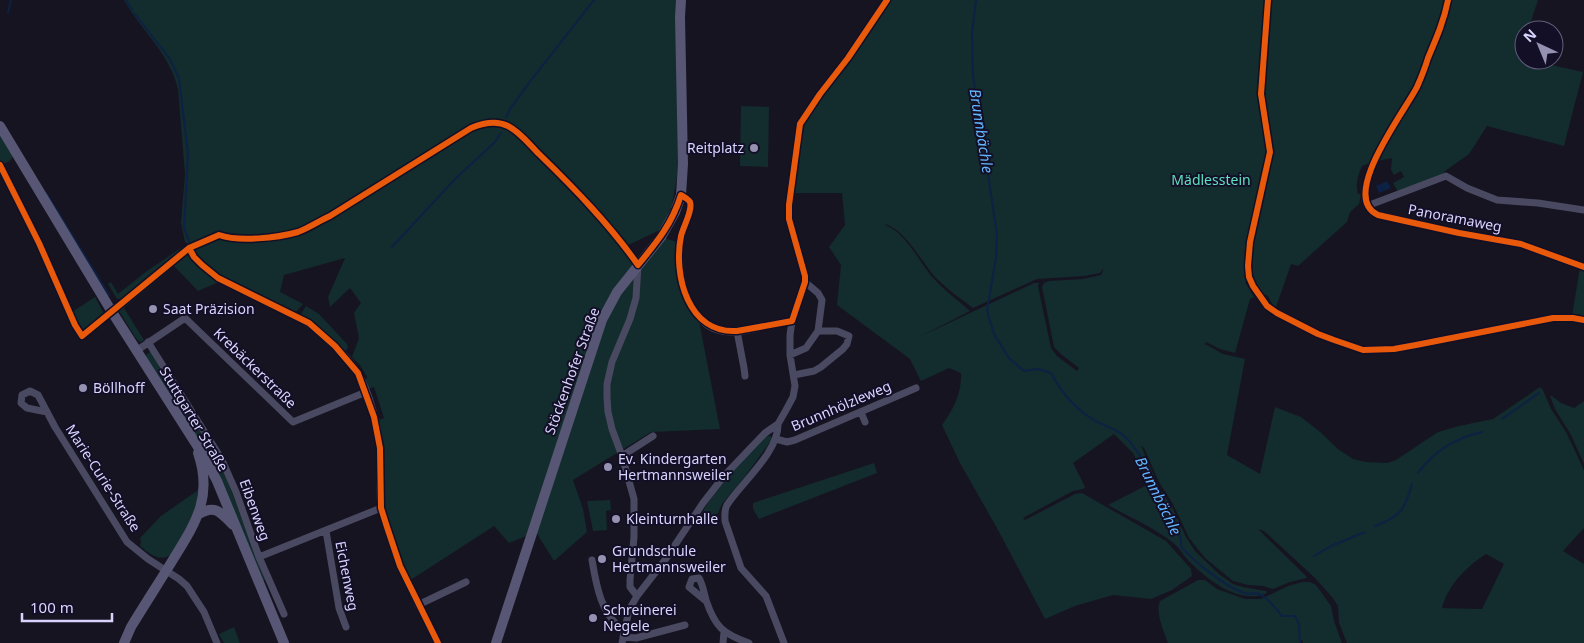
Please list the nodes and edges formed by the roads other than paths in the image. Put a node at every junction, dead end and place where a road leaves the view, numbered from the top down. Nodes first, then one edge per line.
1 (681, 0) edge
2 (887, 0) edge
3 (0, 126) edge
4 (1373, 162) dead end
5 (681, 195) junction
6 (1367, 206) junction
7 (1584, 210) edge
8 (189, 248) dead end
9 (638, 265) junction
10 (1584, 267) edge
11 (805, 282) junction
12 (112, 312) junction
13 (297, 316) dead end
14 (792, 322) junction
15 (818, 331) junction
16 (738, 332) junction
17 (148, 342) junction
18 (136, 351) junction
19 (790, 355) junction
20 (794, 375) junction
21 (744, 376) dead end
22 (916, 388) dead end
23 (366, 392) junction
24 (47, 412) dead end
25 (860, 412) junction
26 (865, 422) dead end
27 (778, 424) junction
28 (653, 436) dead end
29 (192, 438) junction
30 (776, 439) junction
31 (622, 456) junction
32 (381, 508) junction
33 (199, 514) junction
34 (236, 527) junction
35 (326, 530) junction
36 (258, 557) junction
37 (592, 560) dead end
38 (167, 570) junction
39 (466, 582) dead end
40 (637, 596) junction
41 (706, 601) dead end
42 (418, 605) junction
43 (284, 614) dead end
44 (685, 625) dead end
45 (346, 627) dead end
46 (724, 632) junction
47 (623, 636) edge
48 (124, 643) edge
49 (217, 643) edge
50 (284, 643) edge
51 (438, 643) edge
52 (496, 643) edge
53 (723, 643) edge
54 (749, 643) edge
55 (784, 643) edge

1 - 5 main road, Stöckenhofer Straße
2 - 11 street
3 - 12 main road, Stuttgarter Straße
4 - 6 street
5 - 9 main road, Stöckenhofer Straße
5 - 16 street
6 - 7 street
6 - 10 street, Panoramaweg
8 - 12 street
9 - 31 street
9 - 52 main road, Stöckenhofer Straße
11 - 14 street
11 - 15 street
12 - 18 main road, Stuttgarter Straße
13 - 23 street
14 - 16 street
14 - 19 street
15 - 19 street
15 - 20 street
16 - 21 street
17 - 18 street, Krebäckerstraße
17 - 23 street, Krebäckerstraße
17 - 36 street, Eibenweg
18 - 29 main road, Stuttgarter Straße
19 - 20 street
20 - 27 street
22 - 25 street, Brunnhölzleweg
23 - 32 street
24 - 38 street, Marie-Curie-Straße
25 - 26 street
25 - 30 street, Brunnhölzleweg
27 - 30 street
27 - 40 street
28 - 31 street
29 - 33 main road
29 - 34 main road, Stuttgarter Straße
30 - 55 street
31 - 40 street
32 - 35 street
32 - 42 street
33 - 34 main road
33 - 38 main road
34 - 50 main road, Stuttgarter Straße
35 - 36 street
35 - 45 street, Eichenweg
36 - 43 street, Eibenweg
37 - 47 street
38 - 48 main road
38 - 49 street, Marie-Curie-Straße
39 - 42 street
40 - 47 street
41 - 46 street
42 - 51 street
44 - 47 street
46 - 53 street
46 - 54 street

